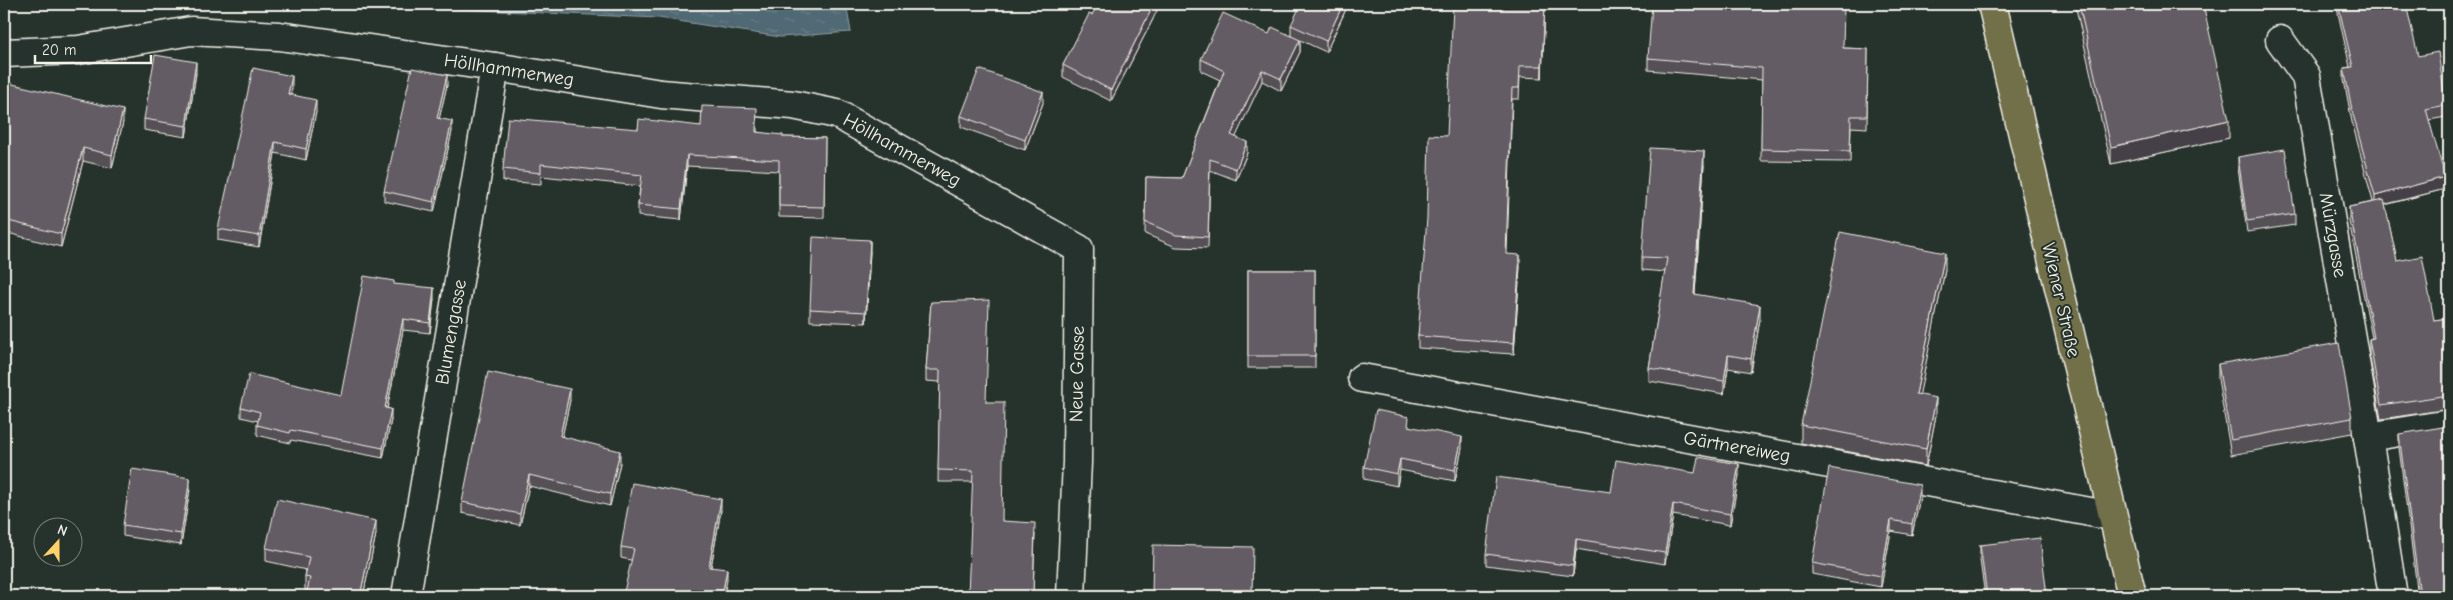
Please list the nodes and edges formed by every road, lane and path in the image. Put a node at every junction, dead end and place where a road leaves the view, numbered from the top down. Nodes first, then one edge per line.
1 (1992, 4) edge
2 (2280, 40) dead end
3 (4, 53) edge
4 (495, 67) junction
5 (993, 201) joint
6 (1362, 378) dead end
7 (2449, 424) edge
8 (2368, 437) junction
9 (2112, 516) junction
10 (406, 596) edge
11 (1071, 596) edge
12 (2132, 596) edge
13 (2393, 596) edge

1 - 9 main road, Wiener Straße
2 - 8 street, Mürzgasse
3 - 4 street, Höllhammerweg
4 - 5 street, Höllhammerweg
4 - 10 street, Blumengasse
5 - 11 street, Neue Gasse
6 - 9 street, Gärtnereiweg
7 - 8 street
8 - 13 street, Mürzgasse
9 - 12 main road, Wiener Straße

